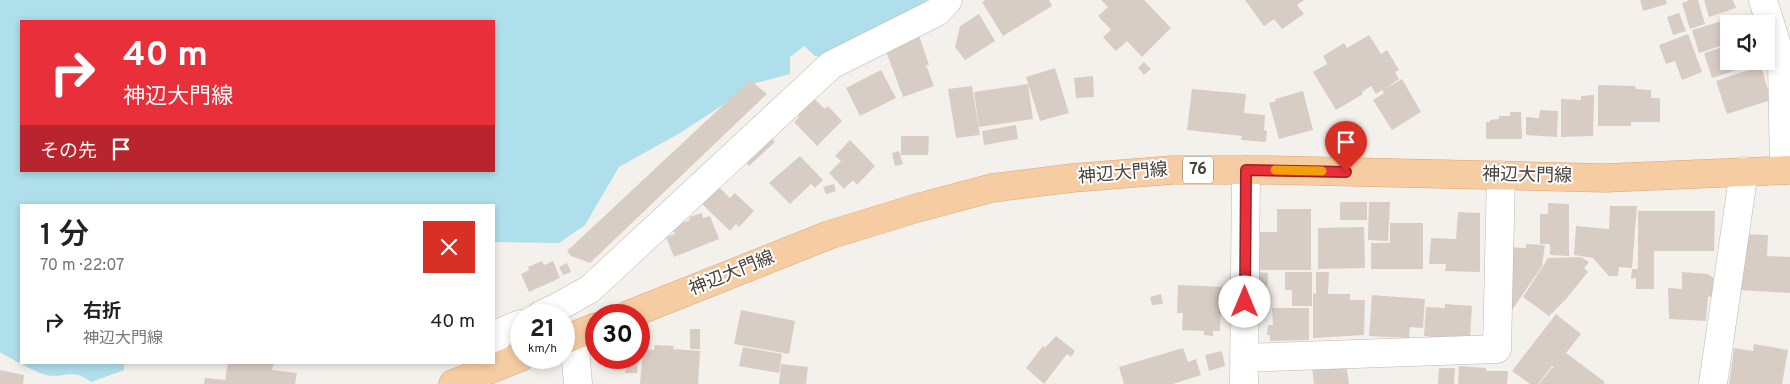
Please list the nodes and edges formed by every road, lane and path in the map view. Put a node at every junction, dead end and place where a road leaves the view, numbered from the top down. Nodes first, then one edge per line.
1 (948, 0) edge
2 (1763, 0) edge
3 (1246, 170) junction
4 (1787, 170) edge
5 (1744, 171) junction
6 (1501, 175) junction
7 (563, 304) edge
8 (650, 306) edge
9 (510, 329) edge
10 (578, 335) edge
11 (501, 354) edge
12 (485, 364) edge
13 (1244, 371) edge
14 (453, 384) edge
15 (578, 384) edge
16 (1713, 384) edge

1 - 7 street
2 - 4 street
3 - 6 main road, 神辺大門線 / 76
3 - 8 main road, 神辺大門線 / 76
3 - 13 street
4 - 5 main road, 神辺大門線 / 76
5 - 6 main road, 神辺大門線 / 76
5 - 16 street
6 - 13 street
9 - 11 street
10 - 15 street
12 - 14 main road

